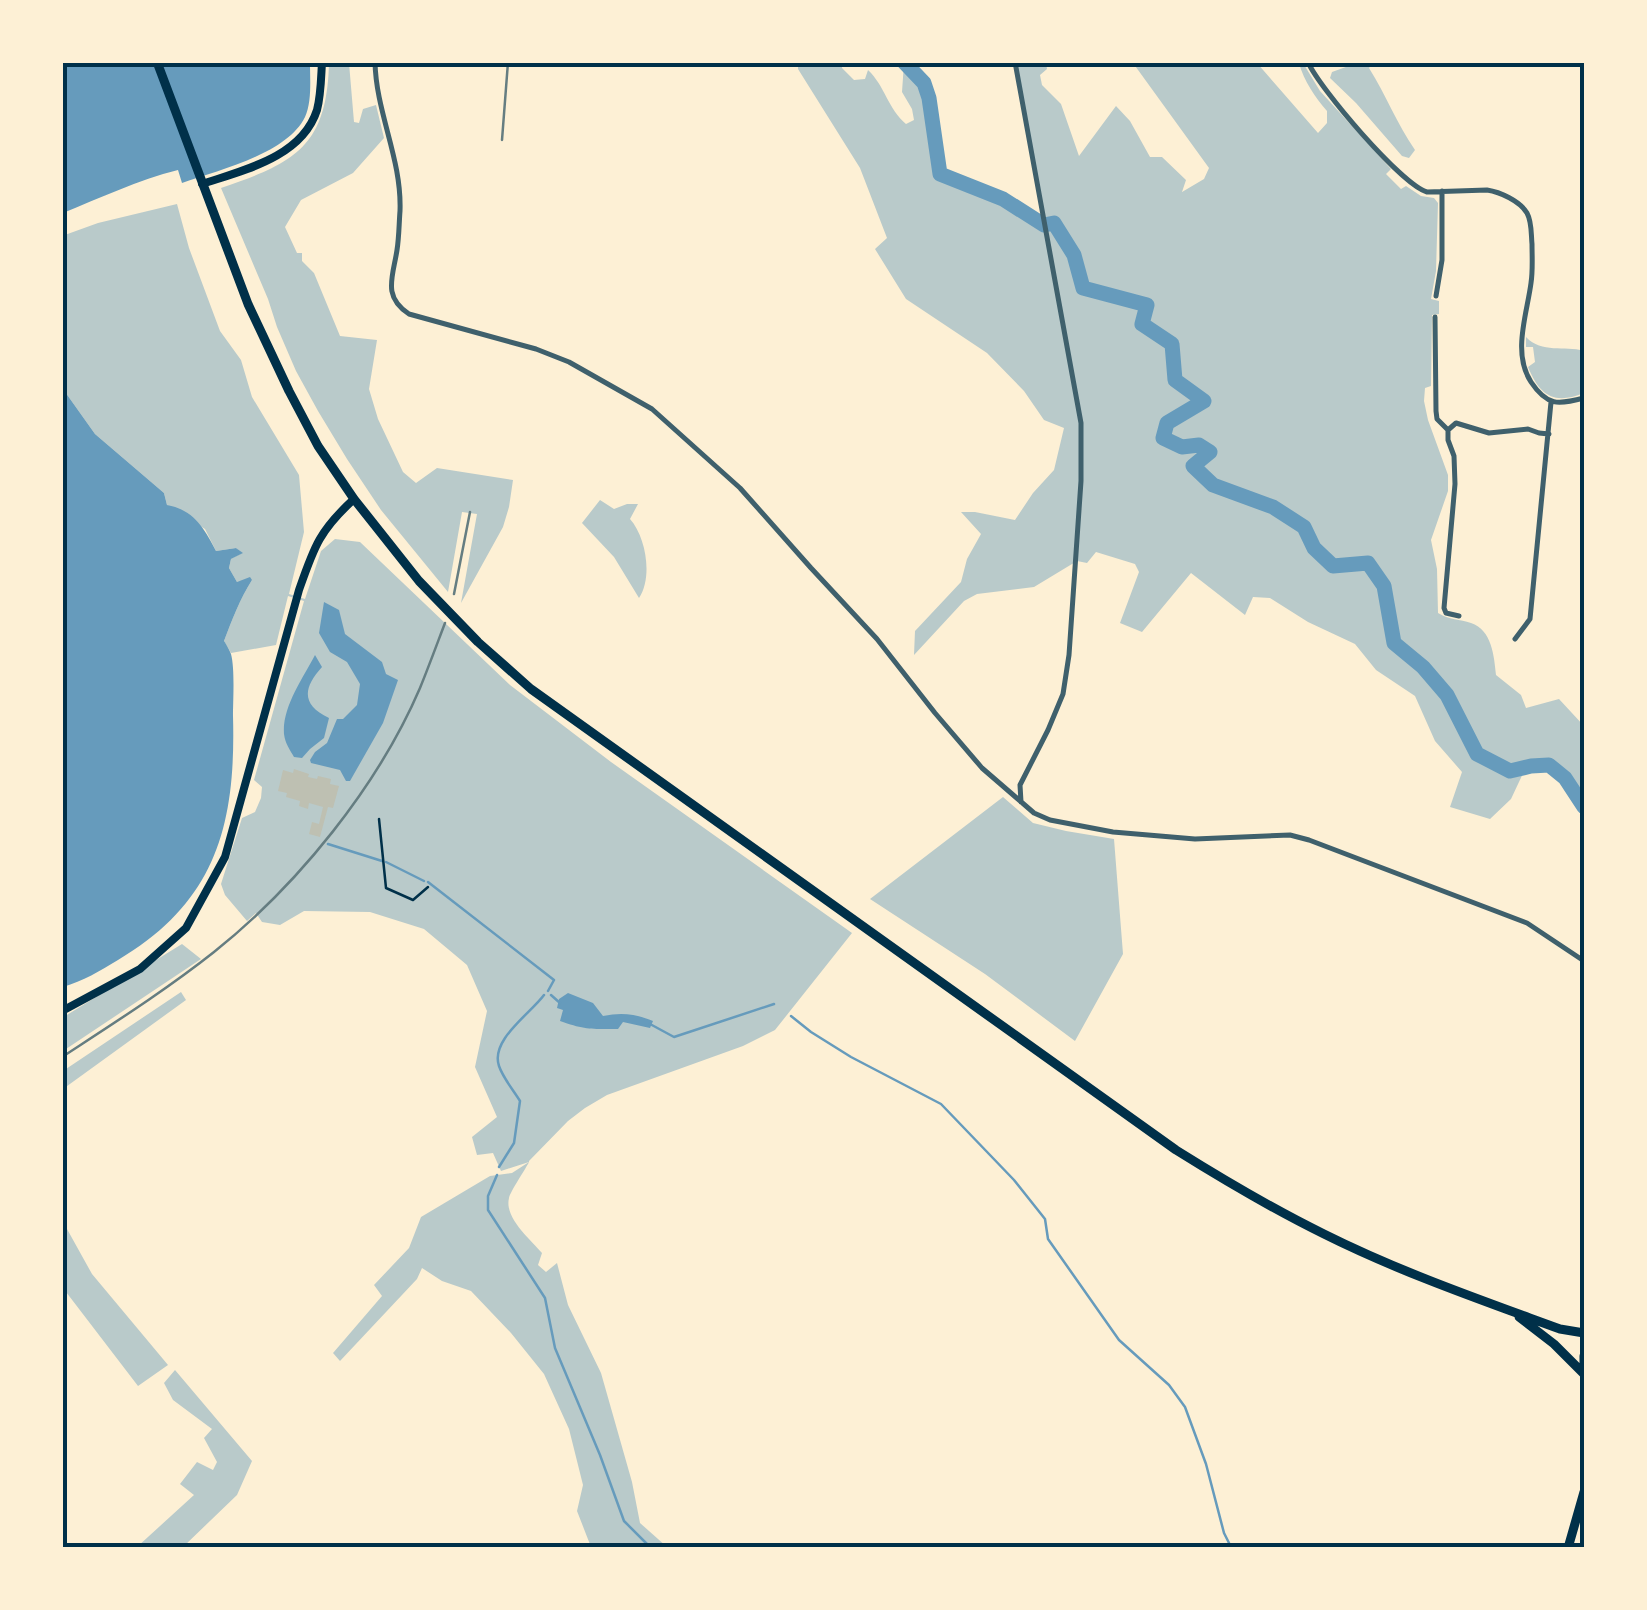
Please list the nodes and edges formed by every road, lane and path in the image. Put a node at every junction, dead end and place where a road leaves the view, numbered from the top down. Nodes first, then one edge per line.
1 (158, 62) edge
2 (322, 62) edge
3 (375, 62) edge
4 (1015, 62) edge
5 (1308, 62) edge
6 (201, 181) junction
7 (1442, 191) junction
8 (1436, 296) dead end
9 (1436, 317) dead end
10 (1584, 398) edge
11 (1550, 402) junction
12 (1448, 430) junction
13 (1549, 434) junction
14 (354, 500) junction
15 (1460, 616) dead end
16 (1515, 639) dead end
17 (1020, 802) junction
18 (380, 819) dead end
19 (428, 887) dead end
20 (1584, 961) edge
21 (62, 1012) edge
22 (1512, 1311) junction
23 (1584, 1333) edge
24 (1584, 1356) edge
25 (1584, 1373) edge
26 (1584, 1492) edge
27 (1568, 1548) edge

1 - 6 highway
2 - 6 main road
3 - 17 street
4 - 17 street
5 - 7 street
6 - 14 highway
7 - 8 street
7 - 11 street
9 - 12 street
10 - 11 street
11 - 13 street
12 - 13 street
12 - 15 street
13 - 16 street
14 - 21 main road
14 - 22 highway
17 - 20 street
18 - 19 path
22 - 23 highway
22 - 25 highway
24 - 25 highway
26 - 27 highway

